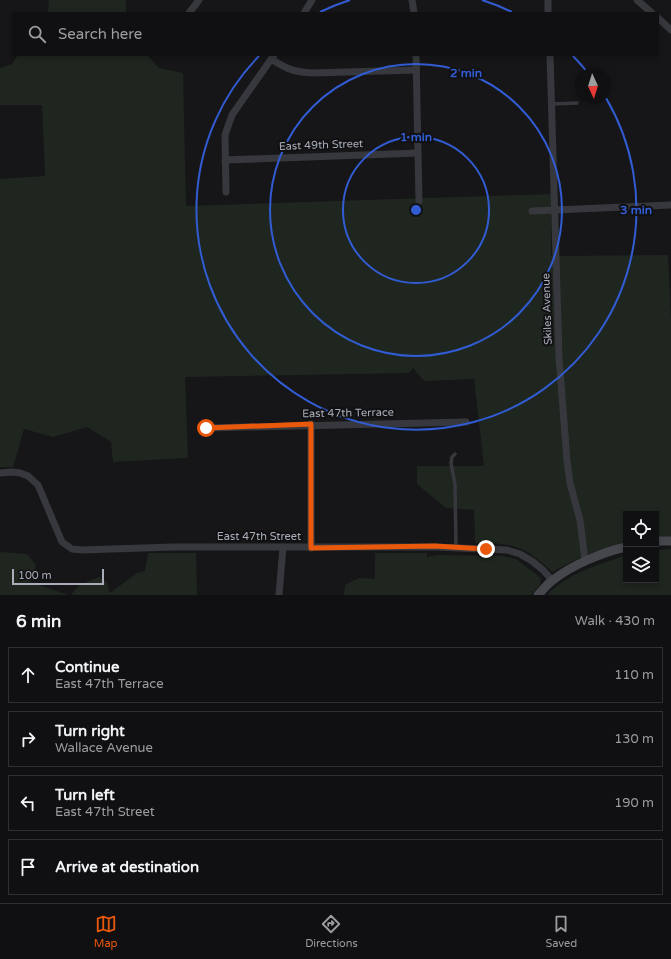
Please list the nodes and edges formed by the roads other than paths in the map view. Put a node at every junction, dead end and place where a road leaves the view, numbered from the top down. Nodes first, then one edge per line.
1 (199, 0) edge
2 (312, 0) edge
3 (412, 0) edge
4 (548, 0) edge
5 (637, 0) edge
6 (190, 12) edge
7 (305, 12) edge
8 (414, 12) edge
9 (548, 12) edge
10 (651, 12) edge
11 (659, 19) edge
12 (671, 30) edge
13 (416, 56) edge
14 (550, 56) edge
15 (272, 57) edge
16 (416, 70) junction
17 (575, 103) edge
18 (552, 104) junction
19 (418, 153) junction
20 (225, 160) junction
21 (226, 192) dead end
22 (419, 201) dead end
23 (671, 205) edge
24 (554, 210) junction
25 (532, 211) dead end
26 (466, 422) dead end
27 (311, 424) junction
28 (206, 428) dead end
29 (455, 454) dead end
30 (0, 473) edge
31 (671, 541) edge
32 (659, 542) edge
33 (283, 548) junction
34 (311, 548) junction
35 (456, 548) junction
36 (623, 548) edge
37 (585, 561) junction
38 (552, 580) junction
39 (279, 595) edge
40 (538, 595) edge

1 - 6 street
2 - 7 street
3 - 8 street
4 - 9 street
5 - 10 street
11 - 12 street
13 - 16 street
14 - 18 street, Skiles Avenue
15 - 16 street
15 - 20 street
16 - 19 street
17 - 18 lane
18 - 24 street, Skiles Avenue
19 - 20 street, East 49th Street
19 - 22 street
20 - 21 street
23 - 24 street
24 - 25 street
24 - 37 street, Skiles Avenue
26 - 27 street, East 47th Terrace
27 - 28 street, East 47th Terrace
27 - 34 street
29 - 35 lane
30 - 33 street, East 47th Street
31 - 32 street
33 - 34 street, East 47th Street
33 - 39 street
34 - 35 street, East 47th Street
35 - 38 street, East 47th Street
36 - 37 street
37 - 38 street
38 - 40 street

